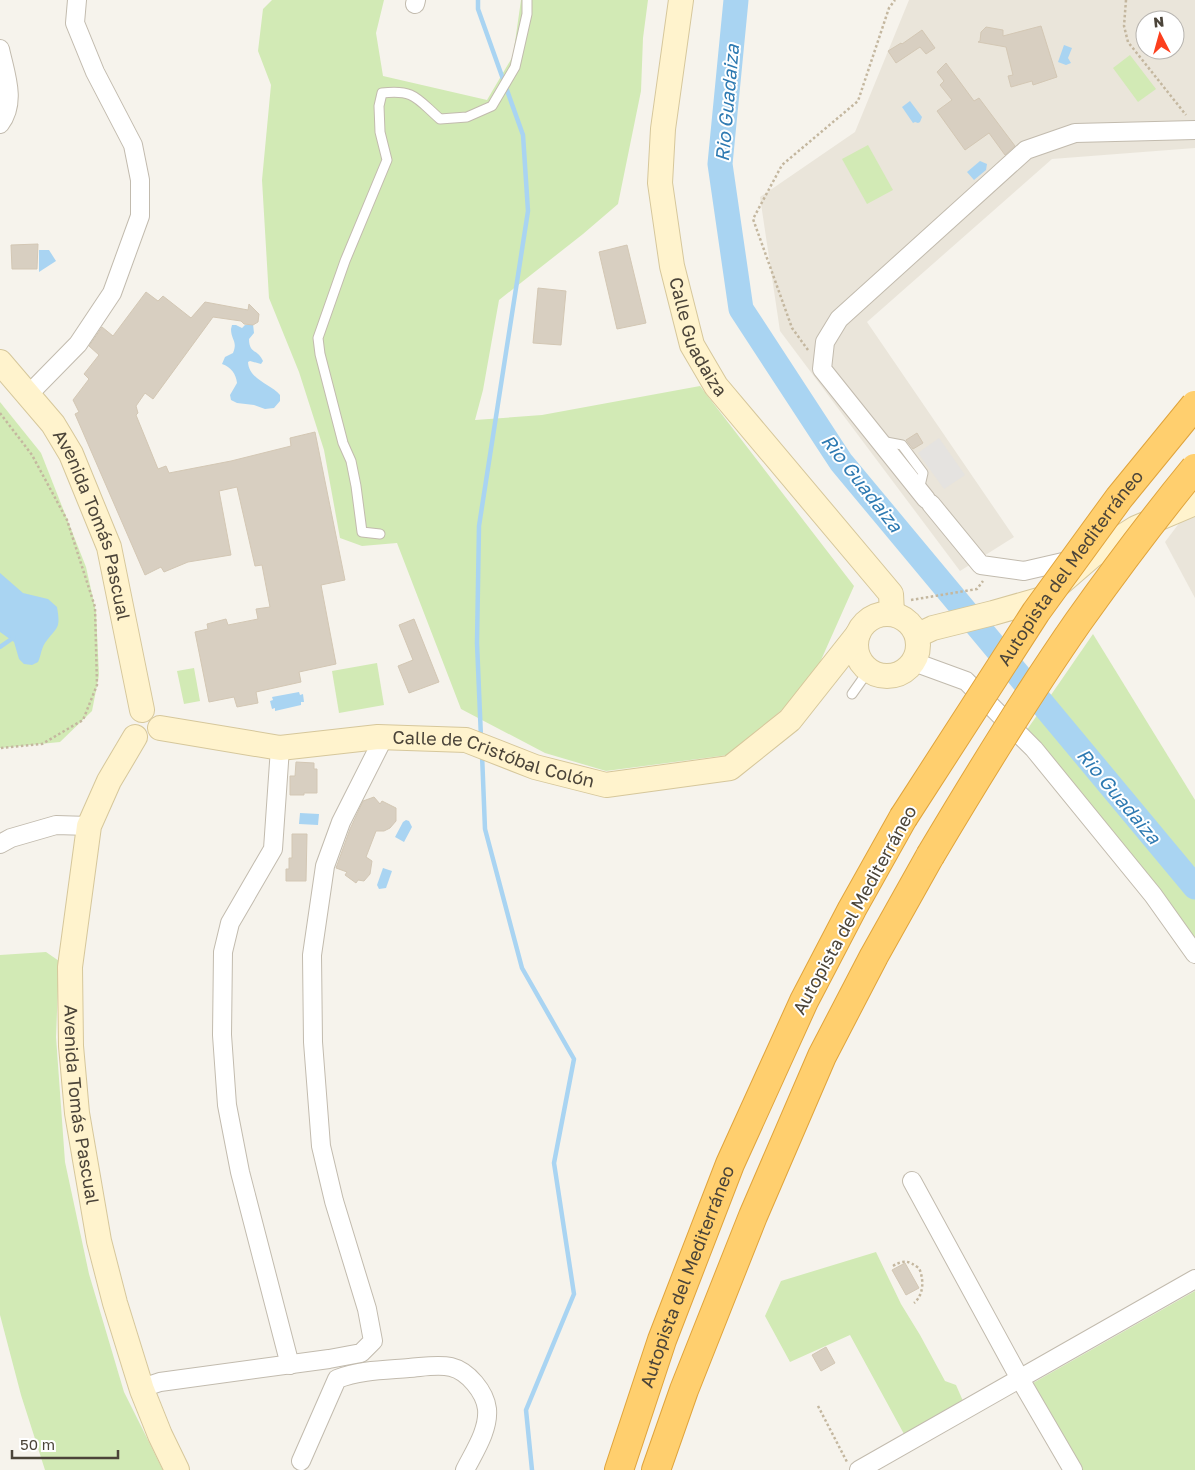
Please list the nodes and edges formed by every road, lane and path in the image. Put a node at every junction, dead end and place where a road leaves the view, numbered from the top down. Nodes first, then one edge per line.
1 (77, 0) edge
2 (527, 0) edge
3 (681, 0) edge
4 (895, 0) edge
5 (1126, 0) edge
6 (0, 49) edge
7 (0, 124) edge
8 (1192, 124) edge
9 (0, 362) edge
10 (822, 369) junction
11 (28, 395) junction
12 (1195, 405) edge
13 (0, 413) edge
14 (1195, 468) edge
15 (1195, 503) edge
16 (380, 534) dead end
17 (1094, 555) junction
18 (977, 589) dead end
19 (911, 601) dead end
20 (892, 613) junction
21 (925, 631) junction
22 (858, 634) junction
23 (914, 662) junction
24 (869, 670) junction
25 (852, 694) dead end
26 (142, 710) junction
27 (160, 728) junction
28 (135, 737) junction
29 (384, 737) junction
30 (0, 748) edge
31 (280, 748) junction
32 (89, 826) junction
33 (0, 844) edge
34 (1195, 954) edge
35 (912, 1181) dead end
36 (893, 1266) dead end
37 (1195, 1279) edge
38 (914, 1303) dead end
39 (329, 1359) junction
40 (290, 1365) junction
41 (337, 1379) junction
42 (1020, 1379) junction
43 (142, 1388) junction
44 (818, 1406) dead end
45 (301, 1461) dead end
46 (853, 1467) edge
47 (177, 1470) edge
48 (466, 1470) edge
49 (619, 1470) edge
50 (656, 1470) edge
51 (1073, 1470) edge

1 - 11 street
2 - 16 lane
3 - 20 street, Calle Guadaiza
4 - 10 path
5 - 8 path
6 - 7 street
8 - 10 street
9 - 11 street, Avenida Tomás Pascual
10 - 17 street
11 - 26 street, Avenida Tomás Pascual
12 - 49 highway, Autopista del Mediterráneo, bridge
13 - 30 path
14 - 50 highway, Autopista del Mediterráneo, bridge
15 - 17 street
17 - 21 street
18 - 19 path
20 - 21 street
20 - 22 street
21 - 23 street
22 - 24 street
22 - 29 street, Calle de Cristóbal Colón
23 - 24 street
23 - 34 street
24 - 25 lane
26 - 27 street
26 - 28 street
27 - 28 street
27 - 31 street, Calle de Cristóbal Colón
28 - 32 street, Avenida Tomás Pascual
29 - 31 street, Calle de Cristóbal Colón
29 - 39 street
31 - 40 street
32 - 33 street
32 - 43 street, Avenida Tomás Pascual
35 - 42 street
36 - 38 path
37 - 42 street
39 - 40 street
39 - 41 street
40 - 43 street
41 - 45 street
41 - 48 street
42 - 46 street
42 - 51 street
43 - 47 street, Avenida Tomás Pascual
44 - 46 path

